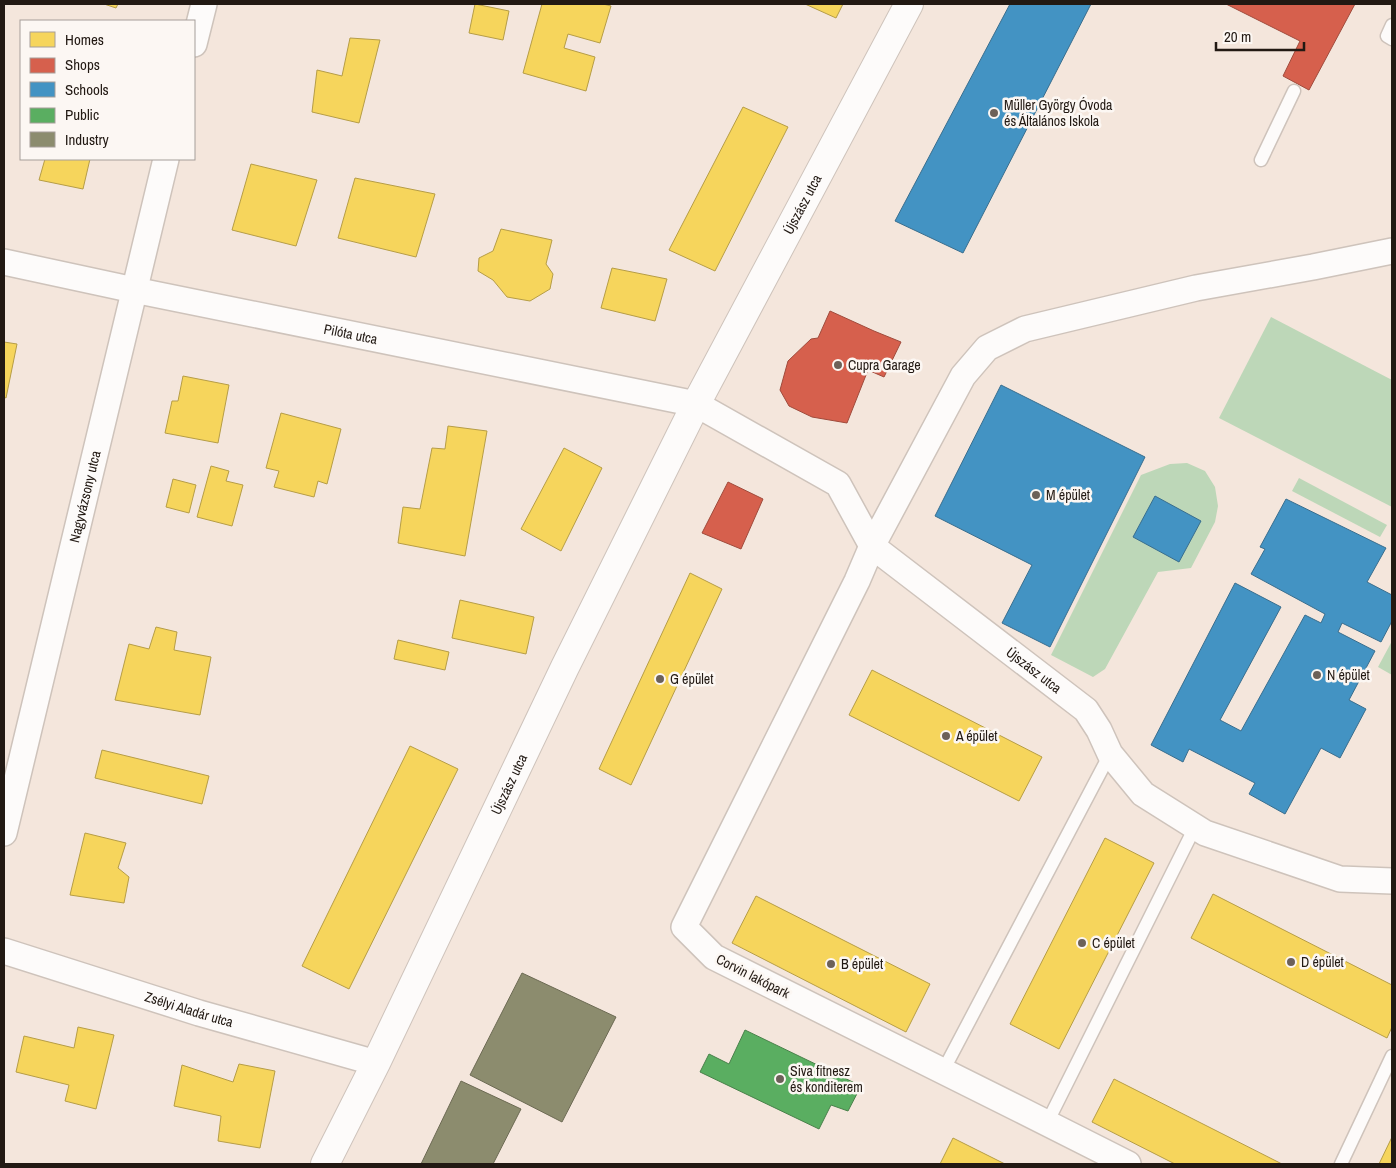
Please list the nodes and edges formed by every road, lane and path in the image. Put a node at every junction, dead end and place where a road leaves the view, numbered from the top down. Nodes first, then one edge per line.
1 (204, 4) edge
2 (908, 4) edge
3 (1392, 25) edge
4 (1392, 39) edge
5 (195, 40) edge
6 (1294, 91) dead end
7 (166, 160) edge
8 (1261, 160) dead end
9 (1392, 250) edge
10 (4, 262) edge
11 (134, 290) junction
12 (696, 404) junction
13 (872, 546) junction
14 (1110, 754) junction
15 (1196, 827) junction
16 (4, 833) edge
17 (1392, 881) edge
18 (4, 951) edge
19 (1392, 1056) edge
20 (376, 1063) junction
21 (943, 1071) junction
22 (1047, 1123) junction
23 (325, 1164) edge
24 (1128, 1164) edge
25 (1341, 1164) edge

1 - 5 street
2 - 12 street, Újszász utca
3 - 4 lane
6 - 8 lane
7 - 11 street, Nagyvázsony utca
9 - 13 street
10 - 11 street, Pilóta utca
11 - 12 street, Pilóta utca
11 - 16 street, Nagyvázsony utca
12 - 13 street, Újszász utca
12 - 20 street, Újszász utca
13 - 14 street, Újszász utca
13 - 21 street, Corvin lakópark
14 - 15 street, Újszász utca
14 - 21 lane
15 - 17 street, Újszász utca
15 - 22 lane
18 - 20 street, Zsélyi Aladár utca
19 - 25 lane
20 - 23 street, Újszász utca
21 - 22 street, Corvin lakópark
22 - 24 street, Corvin lakópark

